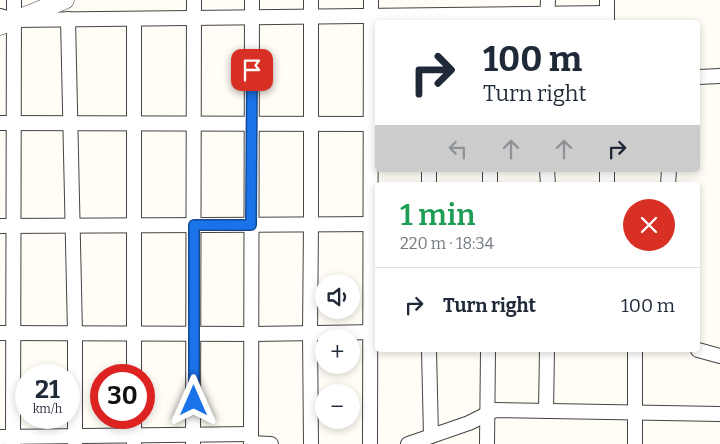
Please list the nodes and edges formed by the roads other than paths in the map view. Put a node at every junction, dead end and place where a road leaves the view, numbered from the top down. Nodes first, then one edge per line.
1 (14, 0) edge
2 (65, 0) edge
3 (194, 0) edge
4 (252, 0) edge
5 (311, 0) edge
6 (371, 0) edge
7 (547, 12) edge
8 (607, 12) edge
9 (371, 16) junction
10 (252, 17) junction
11 (311, 17) junction
12 (134, 18) junction
13 (194, 18) junction
14 (68, 19) junction
15 (431, 19) edge
16 (490, 19) edge
17 (5, 20) edge
18 (720, 76) edge
19 (700, 77) edge
20 (7, 123) edge
21 (70, 123) junction
22 (134, 123) junction
23 (194, 123) junction
24 (252, 123) junction
25 (311, 123) junction
26 (374, 124) edge
27 (311, 224) junction
28 (374, 224) edge
29 (134, 225) junction
30 (194, 225) junction
31 (251, 225) junction
32 (7, 226) edge
33 (73, 226) junction
34 (6, 333) edge
35 (75, 333) junction
36 (374, 333) edge
37 (134, 334) junction
38 (194, 334) junction
39 (251, 334) junction
40 (310, 334) junction
41 (700, 351) edge
42 (429, 352) edge
43 (488, 352) edge
44 (547, 352) edge
45 (635, 352) edge
46 (720, 356) edge
47 (134, 364) edge
48 (546, 411) junction
49 (635, 413) junction
50 (488, 414) junction
51 (720, 414) edge
52 (431, 436) junction
53 (8, 439) edge
54 (193, 439) edge
55 (75, 440) edge
56 (134, 440) edge
57 (251, 441) edge
58 (271, 444) edge
59 (311, 444) edge
60 (370, 444) edge
61 (408, 444) edge
62 (487, 444) edge
63 (635, 444) edge

1 - 17 street
2 - 17 street
3 - 13 street
4 - 10 street
5 - 11 street
6 - 9 street
7 - 8 street
7 - 16 street
9 - 11 street
9 - 15 street
9 - 26 street
10 - 11 street
10 - 13 street
10 - 24 street
11 - 25 street
12 - 13 street
12 - 14 street
12 - 22 street
13 - 23 street
14 - 17 street
14 - 21 street
15 - 16 street
17 - 20 street
18 - 19 street
20 - 21 street
20 - 32 street
21 - 22 street
21 - 33 street
22 - 23 street
22 - 29 street
23 - 24 street
23 - 30 street
24 - 25 street
24 - 31 street
25 - 26 street
25 - 27 street
26 - 28 street
27 - 28 street
27 - 31 street
27 - 40 street
28 - 36 street
29 - 30 street
29 - 33 street
29 - 37 street
30 - 31 street
30 - 38 street
31 - 39 street
32 - 33 street
32 - 34 street
33 - 35 street
34 - 35 street
34 - 53 street
35 - 37 street
35 - 55 street
36 - 40 street
36 - 60 street
37 - 38 street
37 - 47 street
38 - 39 street
38 - 54 street
39 - 40 street
39 - 57 street
40 - 59 street
41 - 46 street
42 - 52 street
43 - 50 street
44 - 48 street
45 - 49 street
48 - 49 street
48 - 50 street
49 - 51 street
49 - 63 street
50 - 52 street
50 - 62 street
52 - 61 street
53 - 55 street
54 - 56 street
54 - 57 street
55 - 56 street
57 - 58 street

